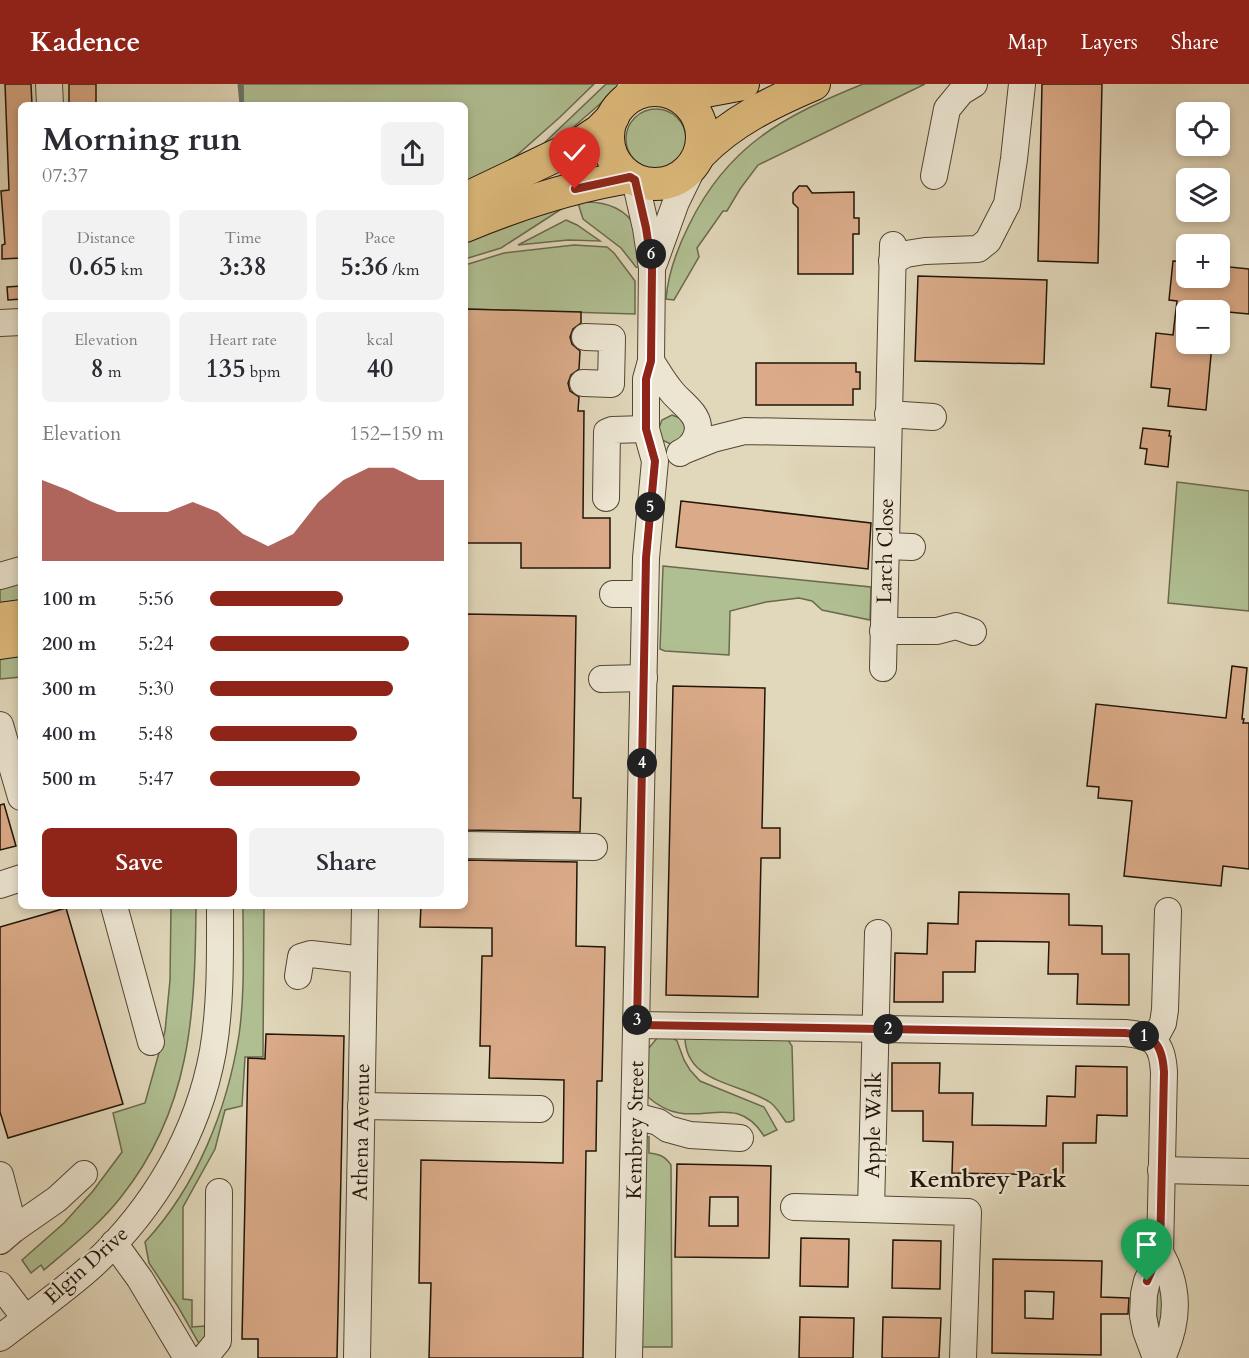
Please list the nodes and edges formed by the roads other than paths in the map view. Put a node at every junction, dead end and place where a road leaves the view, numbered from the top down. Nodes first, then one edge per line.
1 (49, 84) edge
2 (743, 84) edge
3 (814, 84) edge
4 (974, 84) edge
5 (1022, 84) edge
6 (672, 91) edge
7 (50, 102) edge
8 (622, 103) edge
9 (697, 158) junction
10 (934, 176) dead end
11 (632, 179) junction
12 (468, 198) edge
13 (468, 225) edge
14 (652, 268) junction
15 (18, 322) edge
16 (0, 323) edge
17 (585, 337) dead end
18 (611, 361) junction
19 (651, 361) junction
20 (583, 383) dead end
21 (688, 408) junction
22 (933, 417) dead end
23 (888, 424) junction
24 (745, 431) junction
25 (648, 432) junction
26 (686, 450) junction
27 (606, 498) dead end
28 (650, 507) junction
29 (886, 546) junction
30 (912, 548) dead end
31 (18, 571) edge
32 (0, 576) edge
33 (613, 594) dead end
34 (645, 594) junction
35 (18, 617) edge
36 (0, 620) edge
37 (884, 631) junction
38 (937, 631) dead end
39 (18, 640) edge
40 (0, 643) edge
41 (883, 668) dead end
42 (644, 678) junction
43 (602, 679) dead end
44 (0, 725) edge
45 (18, 787) edge
46 (468, 845) edge
47 (594, 847) dead end
48 (18, 879) edge
49 (0, 885) edge
50 (115, 909) edge
51 (220, 909) edge
52 (365, 909) edge
53 (1168, 911) dead end
54 (878, 933) dead end
55 (364, 960) junction
56 (298, 976) dead end
57 (637, 1025) junction
58 (875, 1029) junction
59 (1154, 1041) junction
60 (151, 1042) dead end
61 (361, 1106) junction
62 (540, 1109) dead end
63 (635, 1116) junction
64 (740, 1138) dead end
65 (1161, 1170) junction
66 (1249, 1172) edge
67 (84, 1174) dead end
68 (0, 1175) edge
69 (219, 1192) dead end
70 (794, 1207) dead end
71 (871, 1209) junction
72 (7, 1235) edge
73 (114, 1243) junction
74 (1160, 1252) junction
75 (0, 1285) edge
76 (25, 1318) junction
77 (0, 1338) edge
78 (188, 1358) edge
79 (204, 1358) edge
80 (357, 1358) edge
81 (629, 1358) edge
82 (963, 1358) edge
83 (1156, 1358) edge
84 (1162, 1358) edge

1 - 7 street
2 - 6 main road
3 - 9 main road
4 - 10 street
5 - 23 street, Larch Close
6 - 8 main road
6 - 9 main road
8 - 11 main road
8 - 12 main road
9 - 11 main road
9 - 14 street, Kembrey Street
11 - 13 main road
11 - 14 street, Kembrey Street
14 - 19 street, Kembrey Street
15 - 16 street
17 - 18 street
18 - 19 street
18 - 20 street
19 - 21 street
19 - 25 street, Kembrey Street
21 - 24 street
21 - 25 street
21 - 26 street, Kembrey Street
22 - 23 street
23 - 24 street
23 - 29 street, Larch Close
24 - 26 street
25 - 26 street
25 - 27 street
25 - 28 street, Kembrey Street
26 - 28 street, Kembrey Street
28 - 34 street, Kembrey Street
29 - 30 street
29 - 37 street, Larch Close
31 - 32 street
33 - 34 street
34 - 42 street, Kembrey Street
35 - 36 main road
37 - 38 street
37 - 41 street, Larch Close
39 - 40 main road
42 - 43 street
42 - 57 street, Kembrey Street
44 - 45 street
46 - 47 street
48 - 49 street
50 - 60 street
51 - 73 street, Elgin Drive
52 - 55 street, Athena Avenue
53 - 59 street
54 - 58 street, Apple Walk
55 - 56 street
55 - 61 street, Athena Avenue
57 - 58 street
57 - 63 street, Kembrey Street
58 - 59 street
58 - 71 street, Apple Walk
59 - 65 street
61 - 62 street
61 - 80 street, Athena Avenue
63 - 64 street
63 - 81 street, Kembrey Street
65 - 66 street
65 - 74 street
67 - 72 street
68 - 72 street
69 - 79 street
70 - 71 street, Apple Walk
71 - 82 street, Apple Walk
73 - 76 street, Elgin Drive
73 - 78 street
74 - 83 street
74 - 84 street
75 - 76 street
76 - 77 street, Elgin Drive

